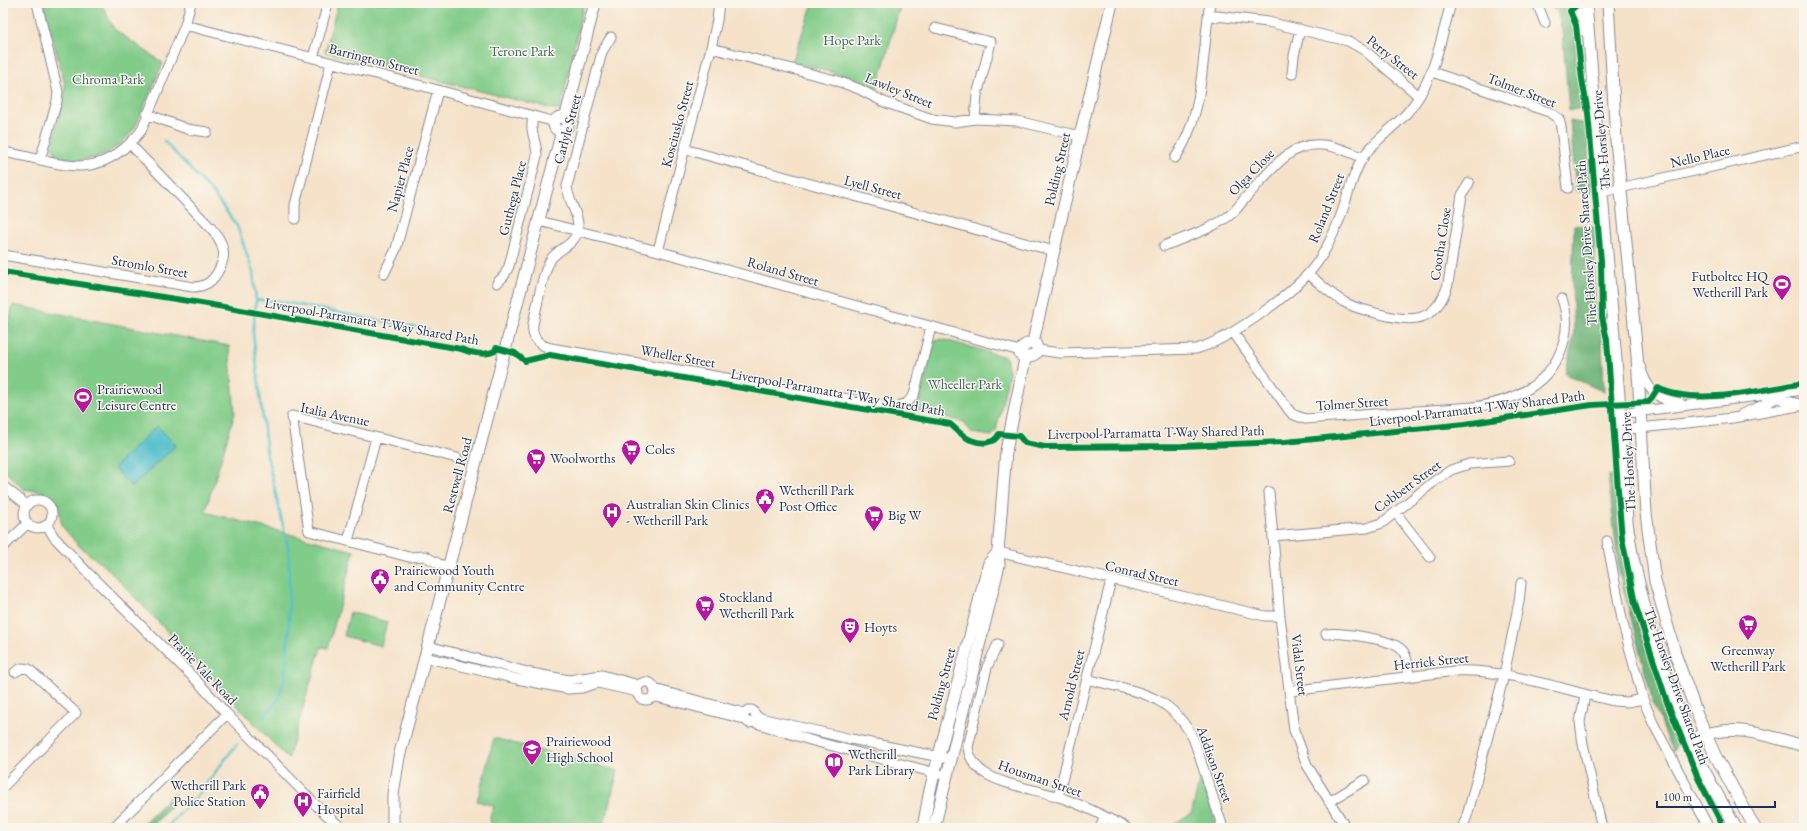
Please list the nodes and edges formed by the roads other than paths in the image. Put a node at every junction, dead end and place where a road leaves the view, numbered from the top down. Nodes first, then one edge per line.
1 (36, 3) edge
2 (191, 3) edge
3 (328, 3) edge
4 (595, 3) edge
5 (719, 3) edge
6 (1112, 3) edge
7 (1210, 3) edge
8 (1451, 3) edge
9 (1537, 3) edge
10 (1571, 3) edge
11 (1586, 3) edge
12 (1608, 3) edge
13 (1208, 15) junction
14 (1545, 23) dead end
15 (185, 25) junction
16 (935, 28) dead end
17 (1300, 29) junction
18 (611, 37) dead end
19 (711, 48) junction
20 (313, 58) junction
21 (330, 63) junction
22 (1432, 72) junction
23 (1292, 74) dead end
24 (438, 90) junction
25 (1419, 96) junction
26 (1594, 97) junction
27 (147, 114) junction
28 (533, 116) junction
29 (975, 119) junction
30 (561, 124) junction
31 (207, 132) dead end
32 (1080, 136) junction
33 (130, 144) junction
34 (1804, 146) edge
35 (684, 149) junction
36 (3, 152) edge
37 (1175, 158) dead end
38 (1363, 158) junction
39 (40, 160) junction
40 (1468, 182) dead end
41 (1568, 188) dead end
42 (1620, 189) junction
43 (1602, 192) junction
44 (295, 219) dead end
45 (539, 221) junction
46 (578, 231) junction
47 (1164, 246) dead end
48 (658, 251) junction
49 (1054, 251) junction
50 (3, 255) edge
51 (384, 274) dead end
52 (1308, 274) junction
53 (497, 283) dead end
54 (1562, 299) dead end
55 (931, 327) junction
56 (1233, 332) junction
57 (1035, 346) junction
58 (1023, 355) junction
59 (1638, 355) junction
60 (1804, 390) edge
61 (1775, 395) junction
62 (1707, 404) junction
63 (1804, 405) edge
64 (1640, 411) junction
65 (1620, 414) junction
66 (1733, 418) junction
67 (1642, 428) junction
68 (1621, 430) junction
69 (376, 438) junction
70 (457, 458) dead end
71 (1509, 461) dead end
72 (3, 486) edge
73 (1269, 492) dead end
74 (27, 505) junction
75 (1396, 513) junction
76 (27, 524) junction
77 (47, 526) junction
78 (1273, 536) junction
79 (348, 541) junction
80 (1607, 541) dead end
81 (3, 547) edge
82 (998, 552) junction
83 (1430, 558) dead end
84 (449, 567) junction
85 (1111, 580) junction
86 (1521, 583) dead end
87 (1280, 616) junction
88 (1326, 634) dead end
89 (998, 644) dead end
90 (428, 646) junction
91 (424, 658) junction
92 (15, 672) dead end
93 (1504, 674) junction
94 (1409, 677) junction
95 (1087, 679) junction
96 (638, 689) junction
97 (1290, 691) junction
98 (653, 693) junction
99 (1585, 695) junction
100 (1643, 699) junction
101 (227, 714) junction
102 (755, 720) junction
103 (1706, 734) junction
104 (842, 737) junction
105 (1690, 740) junction
106 (1804, 746) edge
107 (839, 748) junction
108 (938, 757) junction
109 (951, 759) junction
110 (934, 773) junction
111 (947, 776) junction
112 (1365, 780) dead end
113 (3, 787) edge
114 (1058, 797) junction
115 (1329, 802) junction
116 (1105, 817) junction
117 (113, 828) edge
118 (342, 828) edge
119 (393, 828) edge
120 (923, 828) edge
121 (934, 828) edge
122 (1100, 828) edge
123 (1127, 828) edge
124 (1224, 828) edge
125 (1346, 828) edge
126 (1462, 828) edge
127 (1602, 828) edge
128 (1709, 828) edge
129 (1736, 828) edge
130 (1755, 828) edge

1 - 39 street
2 - 15 street
3 - 20 street
4 - 30 main road, Restwell Road
5 - 19 street, Kosciusko Street
6 - 32 main road, Polding Street
7 - 13 street
8 - 22 street, Roland Street
9 - 14 street
10 - 26 main road
11 - 26 main road, The Horsley Drive
12 - 42 main road, The Horsley Drive
13 - 17 street, Perry Street
13 - 37 street
15 - 20 street, Barrington Street
15 - 27 street
16 - 29 street
17 - 23 street
17 - 25 street, Perry Street
18 - 46 street, Carlyle Street
19 - 29 street, Lawley Street
19 - 35 street, Kosciusko Street
20 - 21 street, Barrington Street
21 - 24 street, Barrington Street
21 - 44 street
22 - 25 street, Roland Street
22 - 41 street, Tolmer Street
24 - 28 street, Barrington Street
24 - 51 street, Napier Place
25 - 38 street, Roland Street
26 - 43 main road, The Horsley Drive
27 - 31 street
27 - 33 street
28 - 30 street, Barrington Street
28 - 53 street, Guthega Place
29 - 32 street, Lawley Street
30 - 45 main road, Restwell Road
32 - 49 main road, Polding Street
33 - 39 street
33 - 50 street, Stromlo Street
34 - 42 street, Nello Place
35 - 48 street, Kosciusko Street
35 - 49 street, Lyell Street
36 - 39 street
38 - 47 street, Olga Close
38 - 52 street, Roland Street
40 - 52 street, Cootha Close
42 - 43 street, Nello Place
42 - 59 main road, The Horsley Drive
43 - 65 main road, The Horsley Drive
45 - 46 street, Roland Street
45 - 84 main road, Restwell Road
46 - 48 street, Roland Street
46 - 55 street, Wheller Street
48 - 55 street, Roland Street
49 - 57 main road, Polding Street
52 - 56 street, Roland Street
54 - 56 street, Tolmer Street
55 - 58 street, Roland Street
56 - 57 street, Roland Street
57 - 58 main road
58 - 82 main road, Polding Street
59 - 62 street
59 - 64 main road, The Horsley Drive
60 - 61 street
61 - 62 street
61 - 63 street
61 - 66 street
62 - 64 street
63 - 66 street
64 - 65 street
64 - 67 main road, The Horsley Drive
65 - 68 main road, The Horsley Drive
66 - 67 street
67 - 68 street
67 - 103 main road, The Horsley Drive
68 - 105 main road, The Horsley Drive
69 - 70 street, Italia Avenue
69 - 79 street
69 - 79 street, Italia Avenue
71 - 75 street, Cobbett Street
72 - 74 street
73 - 78 street, Vidal Street
74 - 76 street
74 - 77 street
75 - 78 street, Cobbett Street
75 - 83 street
76 - 77 street
76 - 81 street
77 - 101 street, Prairie Vale Road
78 - 87 street, Vidal Street
79 - 84 street
80 - 100 street
82 - 85 street, Conrad Street
82 - 108 main road, Polding Street
82 - 109 main road, Polding Street
84 - 90 main road, Restwell Road
85 - 87 street, Conrad Street
85 - 95 street, Arnold Street
86 - 93 street
87 - 97 street, Vidal Street
88 - 94 street
89 - 114 street, Housman Street
90 - 91 main road, Restwell Road
90 - 96 street
91 - 96 street
91 - 119 main road, Restwell Road
92 - 113 street
93 - 94 street, Herrick Street
93 - 99 street, Herrick Street
93 - 126 street
94 - 97 street, Herrick Street
95 - 114 street, Arnold Street
95 - 124 street, Addison Street
96 - 98 street
96 - 98 street
97 - 115 street, Vidal Street
98 - 102 street
99 - 100 street, Herrick Street
99 - 127 street
100 - 128 street
101 - 117 street
101 - 118 street, Prairie Vale Road
102 - 104 street
102 - 107 street
103 - 105 main road
103 - 106 main road
103 - 130 main road, The Horsley Drive
104 - 107 street
104 - 108 street
105 - 129 main road, The Horsley Drive
107 - 110 street
108 - 109 street
108 - 110 main road, Polding Street
109 - 111 main road, Polding Street
110 - 111 street
110 - 120 main road, Polding Street
111 - 121 main road, Polding Street
112 - 115 street
114 - 116 street, Housman Street
115 - 125 street, Vidal Street
116 - 122 street
116 - 123 street, Housman Street

